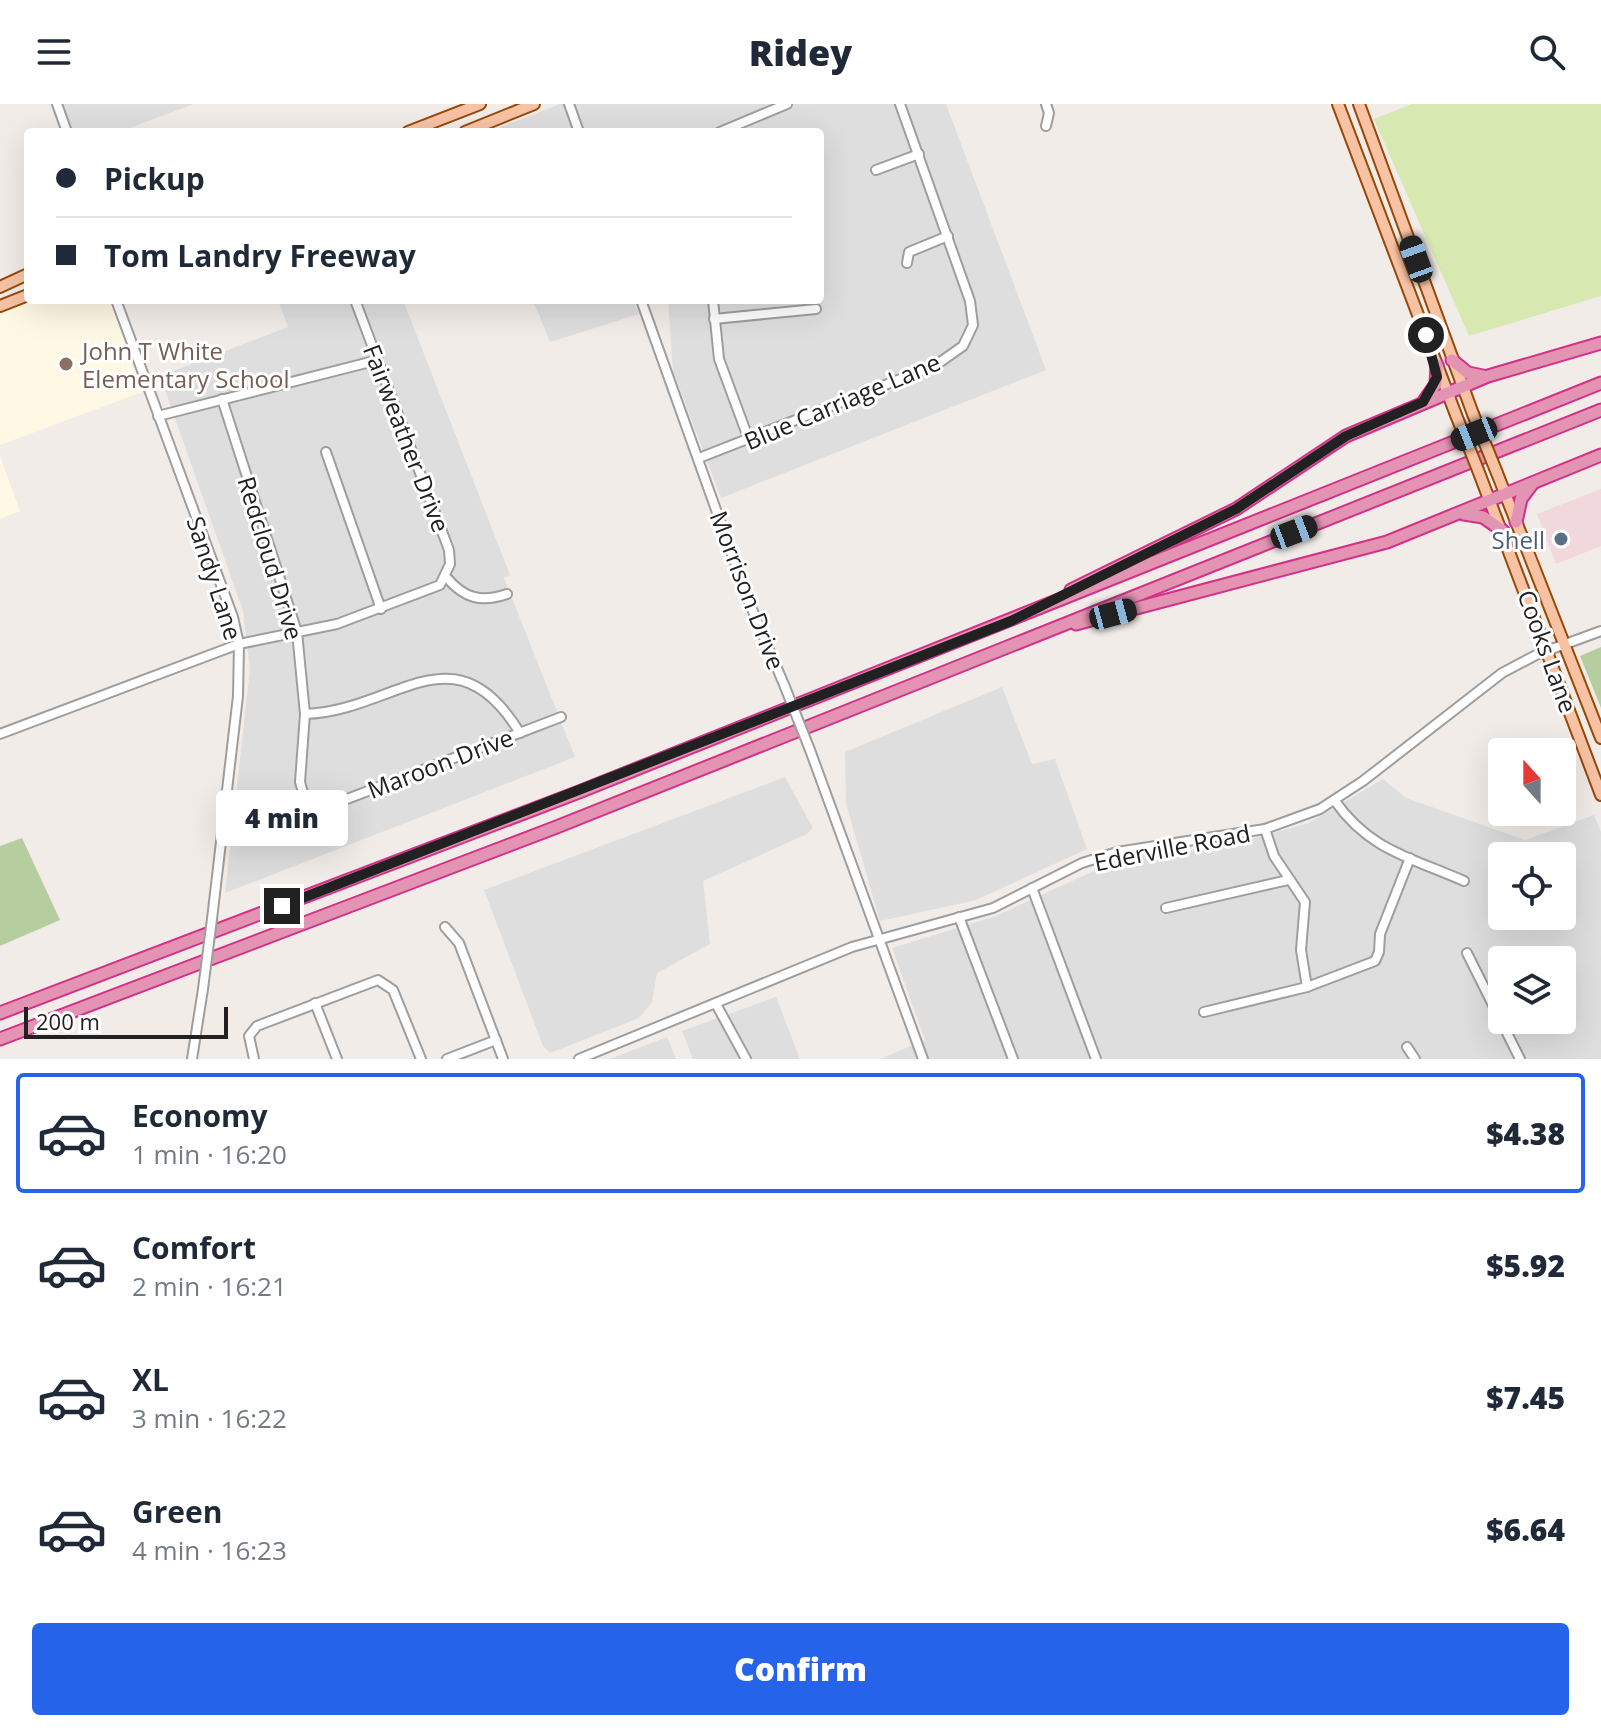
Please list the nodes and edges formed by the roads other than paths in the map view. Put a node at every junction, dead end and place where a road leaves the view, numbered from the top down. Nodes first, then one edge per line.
1 (57, 104) edge
2 (480, 104) edge
3 (534, 104) edge
4 (569, 104) edge
5 (787, 104) edge
6 (900, 104) edge
7 (1046, 104) edge
8 (1338, 104) edge
9 (1359, 104) edge
10 (1046, 126) dead end
11 (66, 128) edge
12 (418, 128) edge
13 (475, 128) edge
14 (578, 128) edge
15 (730, 128) edge
16 (919, 154) junction
17 (1379, 158) junction
18 (1360, 165) junction
19 (876, 170) dead end
20 (948, 236) junction
21 (1398, 262) junction
22 (907, 263) dead end
23 (24, 276) edge
24 (1425, 284) junction
25 (0, 287) edge
26 (24, 297) edge
27 (117, 304) edge
28 (357, 304) edge
29 (642, 304) edge
30 (713, 304) edge
31 (0, 306) edge
32 (816, 309) dead end
33 (714, 319) junction
34 (1601, 343) edge
35 (378, 360) junction
36 (1452, 360) junction
37 (1437, 365) junction
38 (1488, 376) junction
39 (1601, 383) edge
40 (1462, 386) junction
41 (1447, 392) junction
42 (222, 399) junction
43 (1423, 402) junction
44 (1601, 410) edge
45 (158, 416) junction
46 (749, 440) junction
47 (326, 452) dead end
48 (1601, 455) edge
49 (699, 458) junction
50 (1533, 483) junction
51 (1505, 495) junction
52 (1491, 501) junction
53 (1460, 513) junction
54 (1516, 522) junction
55 (1503, 531) junction
56 (447, 578) junction
57 (507, 594) dead end
58 (381, 609) junction
59 (1011, 621) junction
60 (1601, 631) edge
61 (297, 632) junction
62 (1021, 639) junction
63 (239, 644) junction
64 (1564, 645) junction
65 (1548, 651) junction
66 (305, 714) junction
67 (561, 717) dead end
68 (520, 733) junction
69 (0, 734) edge
70 (1601, 738) edge
71 (1601, 761) edge
72 (1589, 765) junction
73 (1601, 795) edge
74 (1335, 801) junction
75 (309, 814) junction
76 (274, 820) dead end
77 (1265, 829) junction
78 (1410, 858) junction
79 (1288, 880) junction
80 (1464, 881) dead end
81 (1032, 888) junction
82 (1166, 908) dead end
83 (959, 917) junction
84 (445, 927) dead end
85 (878, 939) junction
86 (1467, 953) dead end
87 (1307, 987) junction
88 (315, 1003) junction
89 (716, 1004) junction
90 (1204, 1012) dead end
91 (0, 1013) edge
92 (0, 1039) edge
93 (496, 1040) junction
94 (1407, 1047) dead end
95 (192, 1059) edge
96 (254, 1059) edge
97 (337, 1059) edge
98 (421, 1059) edge
99 (447, 1059) edge
100 (503, 1059) edge
101 (579, 1059) edge
102 (746, 1059) edge
103 (923, 1059) edge
104 (1013, 1059) edge
105 (1096, 1059) edge
106 (1415, 1059) edge
107 (1520, 1059) edge

1 - 11 street
2 - 12 main road
3 - 13 main road
4 - 14 street
5 - 15 street
6 - 16 street
7 - 10 street
8 - 18 main road, Cooks Lane
9 - 17 main road, Cooks Lane
16 - 19 street
16 - 20 street
17 - 18 main road
17 - 24 main road, Cooks Lane
18 - 21 main road, Cooks Lane
20 - 22 street
20 - 46 street, Blue Carriage Lane
21 - 24 main road
21 - 37 main road, Cooks Lane
23 - 25 main road
24 - 36 main road, Cooks Lane
26 - 31 main road
27 - 45 street, Sandy Lane
28 - 35 street, Fairweather Drive
29 - 49 street, Morrison Drive
30 - 33 street
32 - 33 street
33 - 46 street
34 - 38 highway
35 - 42 street
35 - 56 street, Fairweather Drive
36 - 38 highway
36 - 40 main road, Cooks Lane
37 - 41 main road, Cooks Lane
37 - 43 highway
38 - 40 highway
39 - 59 highway
40 - 41 highway
40 - 51 main road, Cooks Lane, bridge
41 - 43 highway
41 - 52 main road, Cooks Lane, bridge
42 - 45 street
42 - 61 street, Redcloud Drive
43 - 59 highway
44 - 62 highway
45 - 63 street, Sandy Lane
46 - 49 street, Blue Carriage Lane
47 - 58 street
48 - 50 highway
49 - 85 street, Morrison Drive, bridge
50 - 51 highway
50 - 54 highway
51 - 52 highway
51 - 54 main road, Cooks Lane
52 - 53 highway
52 - 55 main road, Cooks Lane
53 - 55 highway
53 - 62 highway
54 - 64 main road, Cooks Lane
55 - 65 main road, Cooks Lane
56 - 57 street
56 - 58 street
58 - 61 street
59 - 91 highway
60 - 64 street, Ederville Road
61 - 63 street
61 - 66 street, Redcloud Drive
62 - 92 highway
63 - 69 street
63 - 95 street, Sandy Lane, bridge
64 - 65 street, Ederville Road
64 - 70 main road, Cooks Lane
65 - 72 main road, Cooks Lane
65 - 74 street, Ederville Road
66 - 68 street
66 - 75 street, Redcloud Drive
67 - 68 street, Maroon Drive
68 - 75 street, Maroon Drive
71 - 72 main road
72 - 73 main road, Cooks Lane
74 - 77 street, Ederville Road
74 - 78 street
75 - 76 street, Maroon Drive
77 - 79 street
77 - 81 street, Ederville Road
78 - 80 street
78 - 87 street
79 - 82 street
79 - 87 street
81 - 83 street, Ederville Road
81 - 105 street
83 - 85 street, Ederville Road
83 - 104 street
84 - 93 street
85 - 89 street, Ederville Road
85 - 103 street, Morrison Drive
86 - 107 street
87 - 90 street
88 - 96 street
88 - 97 street
88 - 98 street
89 - 101 street, Ederville Road
89 - 102 street
93 - 99 street
93 - 100 street
94 - 106 street

